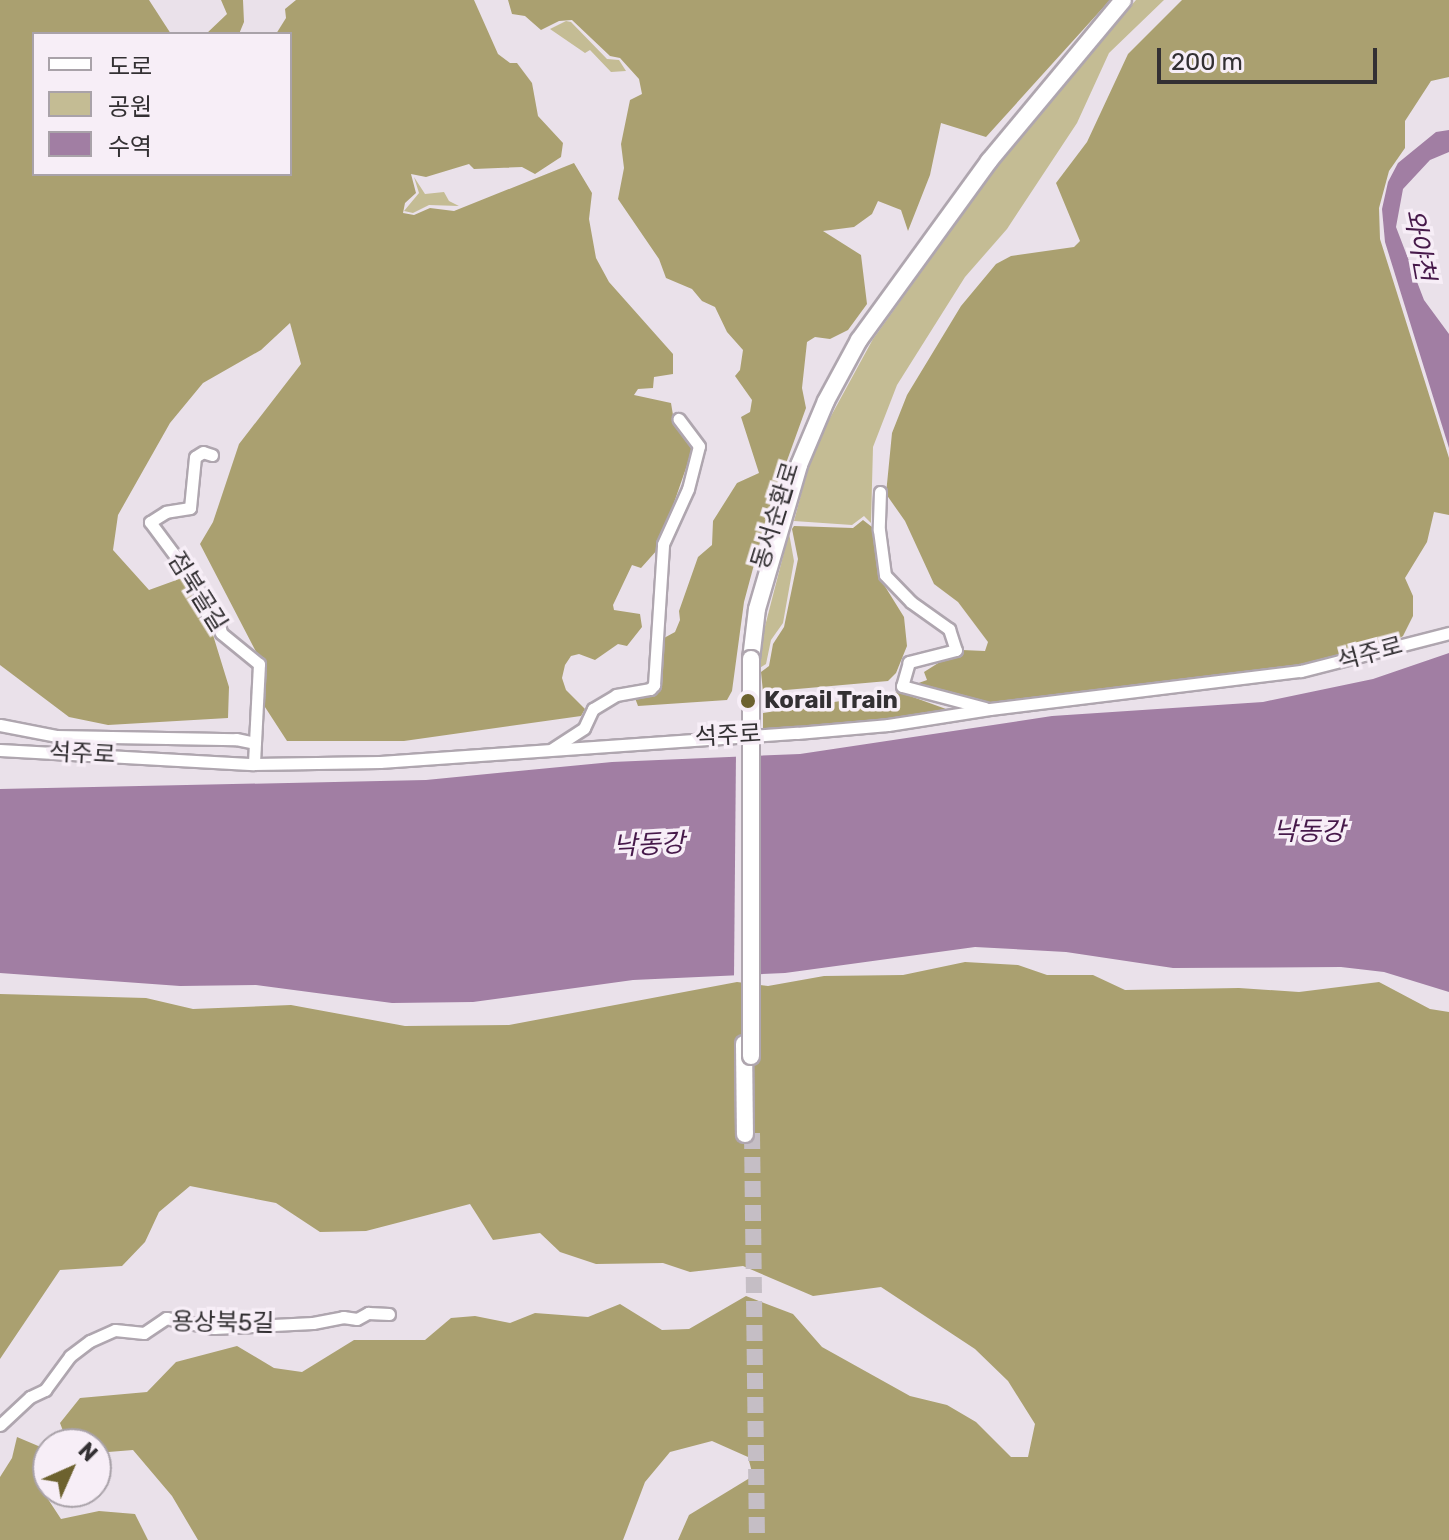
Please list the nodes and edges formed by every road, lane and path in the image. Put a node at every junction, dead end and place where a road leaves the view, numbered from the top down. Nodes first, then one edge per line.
1 (1114, 0) edge
2 (1123, 0) edge
3 (679, 419) dead end
4 (212, 455) dead end
5 (880, 492) dead end
6 (1449, 633) edge
7 (748, 657) junction
8 (990, 709) junction
9 (0, 725) edge
10 (255, 743) junction
11 (551, 749) junction
12 (0, 750) edge
13 (254, 764) junction
14 (748, 1134) tunnel mouth
15 (389, 1314) dead end
16 (0, 1425) edge

1 - 7 highway, 동서순환로
2 - 7 highway, 동서순환로
3 - 11 street
4 - 10 street, 점북골길
5 - 8 street
6 - 8 street, 석주로
7 - 14 highway, 동서순환로, bridge
8 - 11 street, 석주로
9 - 10 street
10 - 13 street, 점북골길
11 - 13 street, 석주로
12 - 13 street, 석주로
15 - 16 street, 용상북5길

